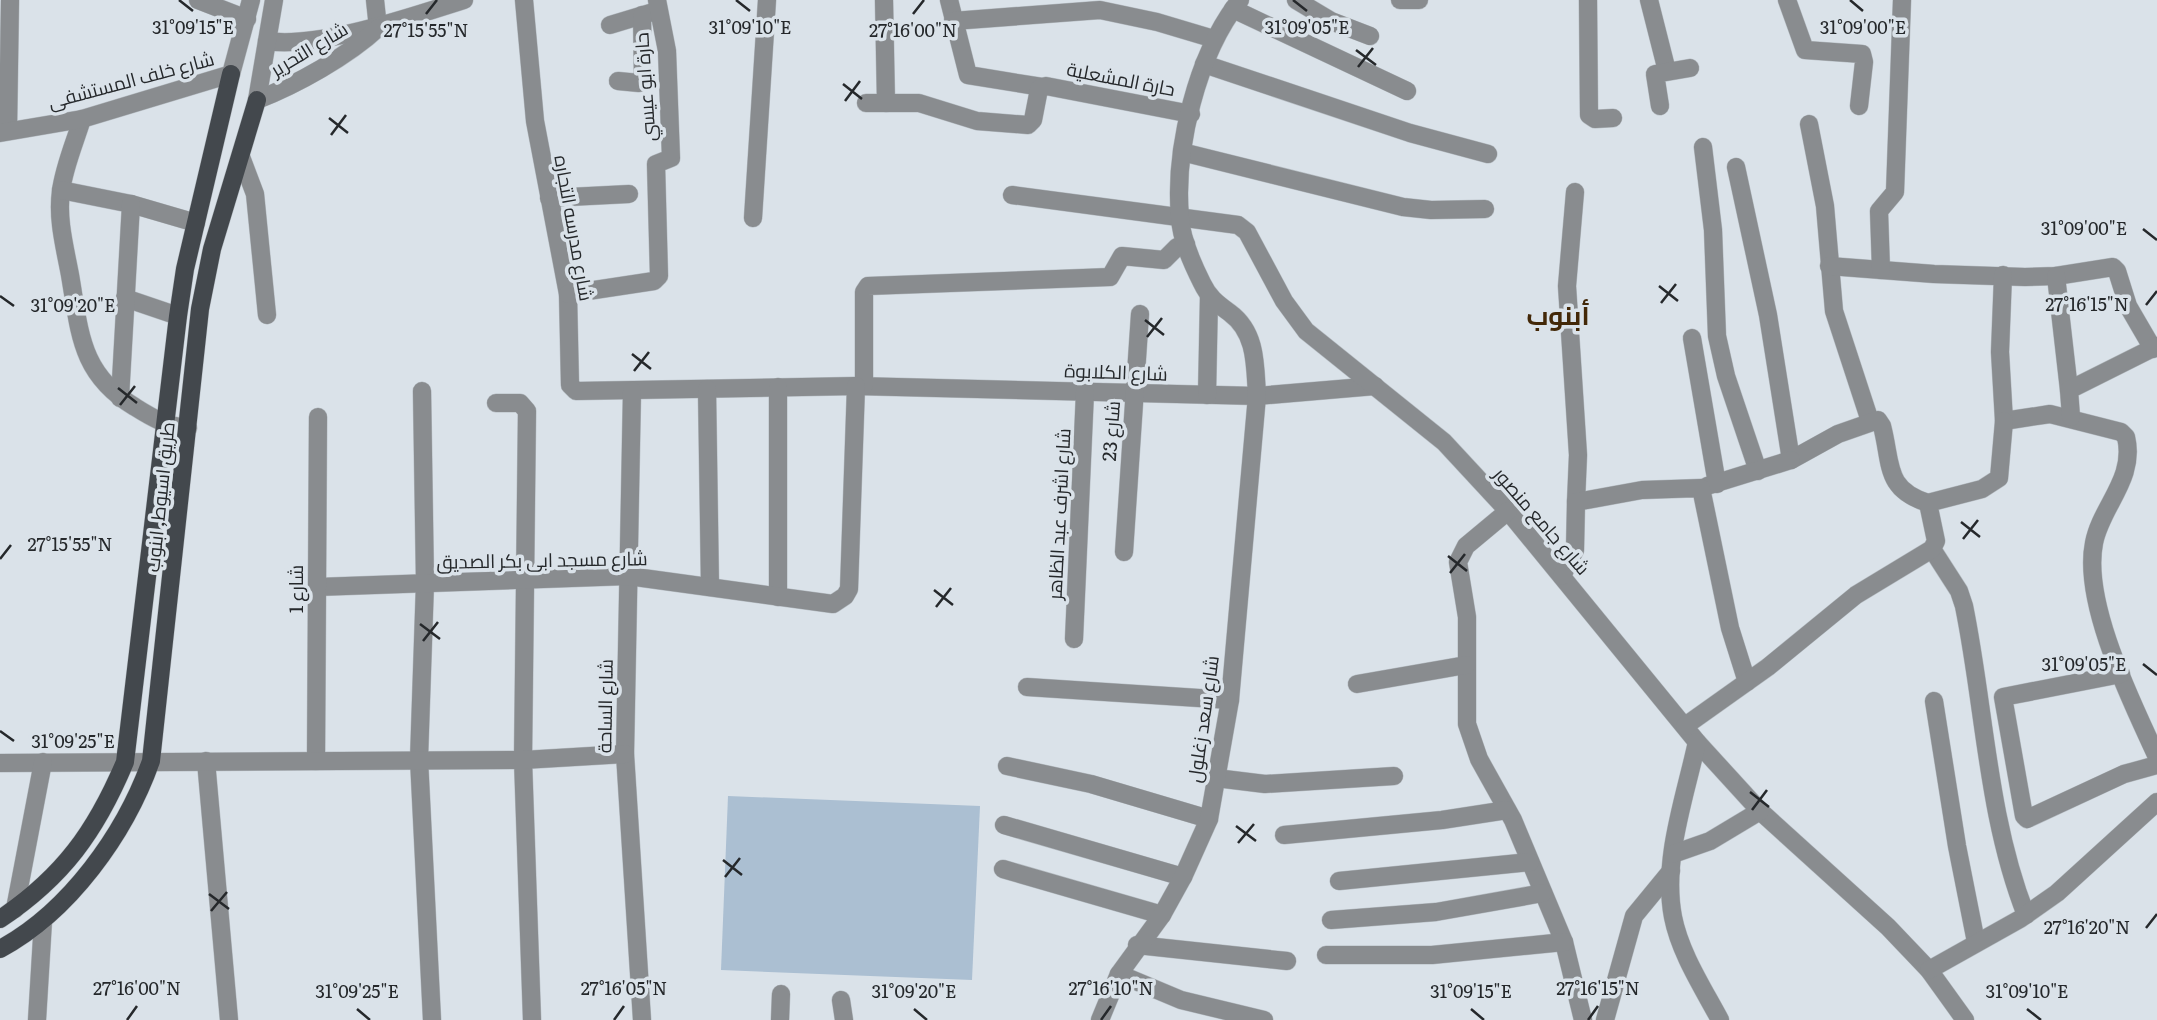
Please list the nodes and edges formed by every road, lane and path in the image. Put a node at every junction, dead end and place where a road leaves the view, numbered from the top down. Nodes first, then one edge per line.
1 (10, 0) edge
2 (198, 0) edge
3 (251, 0) edge
4 (274, 0) edge
5 (375, 0) edge
6 (464, 0) edge
7 (524, 0) edge
8 (767, 0) edge
9 (884, 0) edge
10 (949, 0) edge
11 (1296, 0) edge
12 (1400, 0) edge
13 (1419, 0) edge
14 (1588, 0) edge
15 (1649, 0) edge
16 (1787, 0) edge
17 (1902, 0) edge
18 (1236, 5) edge
19 (1053, 6) edge
20 (653, 8) edge
21 (247, 19) junction
22 (953, 21) junction
23 (610, 25) dead end
24 (378, 28) junction
25 (1370, 36) dead end
26 (1214, 39) junction
27 (267, 41) junction
28 (1204, 64) junction
29 (1690, 68) dead end
30 (1667, 71) junction
31 (231, 74) junction
32 (618, 81) dead end
33 (1042, 87) junction
34 (1407, 91) dead end
35 (257, 100) junction
36 (866, 103) dead end
37 (887, 103) junction
38 (1660, 106) dead end
39 (1859, 106) dead end
40 (1191, 114) junction
41 (1613, 118) dead end
42 (82, 119) junction
43 (1809, 124) dead end
44 (4, 132) edge
45 (1703, 147) dead end
46 (1182, 152) junction
47 (1488, 154) dead end
48 (241, 157) junction
49 (1736, 167) dead end
50 (61, 190) junction
51 (1574, 192) dead end
52 (629, 194) dead end
53 (1012, 195) dead end
54 (549, 198) junction
55 (131, 204) junction
56 (1485, 209) dead end
57 (753, 218) dead end
58 (1180, 218) junction
59 (196, 223) junction
60 (1186, 244) junction
61 (1829, 266) junction
62 (1881, 270) junction
63 (2003, 275) junction
64 (2056, 276) junction
65 (568, 294) junction
66 (1209, 296) junction
67 (125, 298) junction
68 (1140, 314) dead end
69 (267, 315) dead end
70 (178, 316) junction
71 (1692, 338) dead end
72 (2155, 348) edge
73 (860, 386) junction
74 (1375, 386) junction
75 (778, 387) junction
76 (706, 389) junction
77 (2069, 390) junction
78 (422, 391) dead end
79 (632, 391) junction
80 (1085, 392) junction
81 (1135, 393) junction
82 (1207, 395) junction
83 (1257, 396) junction
84 (120, 398) junction
85 (496, 403) dead end
86 (318, 417) dead end
87 (2071, 417) junction
88 (1870, 421) junction
89 (2004, 421) junction
90 (166, 426) junction
91 (188, 428) junction
92 (1791, 460) junction
93 (1758, 471) junction
94 (1709, 486) junction
95 (1576, 502) junction
96 (1928, 503) junction
97 (1508, 511) junction
98 (1932, 549) junction
99 (1124, 552) dead end
100 (628, 576) junction
101 (1562, 576) junction
102 (524, 578) junction
103 (425, 583) junction
104 (317, 587) junction
105 (710, 587) junction
106 (778, 597) junction
107 (1074, 639) dead end
108 (1466, 665) junction
109 (2121, 674) junction
110 (1747, 682) junction
111 (1357, 684) dead end
112 (1027, 687) dead end
113 (1230, 700) junction
114 (1934, 701) dead end
115 (1685, 726) junction
116 (1697, 742) junction
117 (625, 754) junction
118 (2157, 757) edge
119 (419, 759) junction
120 (523, 760) junction
121 (151, 761) junction
122 (206, 761) junction
123 (316, 761) junction
124 (43, 762) junction
125 (125, 762) junction
126 (0, 763) edge
127 (2157, 765) edge
128 (1007, 766) dead end
129 (1394, 776) dead end
130 (1216, 778) junction
131 (2157, 802) edge
132 (1507, 810) junction
133 (1760, 811) junction
134 (1209, 819) junction
135 (1004, 825) dead end
136 (1284, 835) dead end
137 (1530, 862) junction
138 (1672, 862) junction
139 (1003, 869) dead end
140 (1183, 877) junction
141 (1339, 881) dead end
142 (1543, 892) junction
143 (8, 914) edge
144 (1162, 915) junction
145 (2026, 915) junction
146 (1331, 920) dead end
147 (43, 921) junction
148 (1564, 942) junction
149 (1976, 942) junction
150 (1137, 946) junction
151 (0, 949) edge
152 (1326, 955) dead end
153 (1287, 961) dead end
154 (1929, 970) junction
155 (1119, 974) junction
156 (781, 994) dead end
157 (841, 1000) dead end
158 (37, 1020) edge
159 (229, 1020) edge
160 (432, 1020) edge
161 (532, 1020) edge
162 (642, 1020) edge
163 (780, 1020) edge
164 (844, 1020) edge
165 (1100, 1020) edge
166 (1264, 1020) edge
167 (1583, 1020) edge
168 (1605, 1020) edge
169 (1720, 1020) edge
170 (1965, 1020) edge

1 - 44 street
2 - 21 street
3 - 21 street, طريق اسيوط, ابنوب
4 - 27 street, طريق اسيوط, ابنوب
5 - 24 street
6 - 24 street, شارع التحرير
7 - 54 street, شارع مدرسه التجاره
8 - 57 street
9 - 37 street
10 - 22 street
11 - 25 street
12 - 13 street
14 - 41 street
15 - 30 street
16 - 39 street
17 - 62 street
18 - 26 street
18 - 34 street
19 - 22 street
19 - 26 street
20 - 23 street
20 - 32 street
20 - 65 street, حارة ابو عيسي
21 - 31 street, طريق اسيوط, ابنوب
22 - 33 street
24 - 27 street, شارع التحرير
24 - 35 street, شارع التحرير
26 - 28 street
27 - 35 street, طريق اسيوط, ابنوب
28 - 40 street
28 - 47 street
29 - 30 street
30 - 38 street
31 - 42 street, شارع خلف المستشفى
31 - 59 main road, طريق اسيوط, ابنوب
33 - 37 street, حارة المشعلية
33 - 40 street, حارة المشعلية
35 - 48 main road, طريق اسيوط, ابنوب
36 - 37 street, حارة المشعلية
40 - 46 street
42 - 44 street, شارع خلف المستشفى
42 - 50 street
43 - 61 street
45 - 93 street
46 - 56 street
46 - 58 street
48 - 69 street
48 - 91 main road, طريق اسيوط, ابنوب
49 - 92 street
50 - 55 street
50 - 84 street
51 - 95 street
52 - 54 street
53 - 58 street, شارع جامع منصور
54 - 65 street, شارع مدرسه التجاره
55 - 59 street
55 - 67 street
58 - 60 street
58 - 74 street, شارع جامع منصور
59 - 70 main road, طريق اسيوط, ابنوب
60 - 66 street
60 - 73 street
61 - 62 street
61 - 88 street
62 - 63 street
63 - 64 street
63 - 89 street
64 - 72 street
64 - 77 street
65 - 79 street, شارع مدرسه التجاره
66 - 82 street
66 - 83 street, شارع سعد زغلول
67 - 70 street
67 - 84 street
68 - 81 street, شارع 23
70 - 90 main road, طريق اسيوط, ابنوب
71 - 94 street
72 - 77 street
73 - 75 street, شارع مدرسه التجاره
73 - 80 street, شارع الكلابوة
73 - 106 street, شارع مسجد ابى بكر الصديق
74 - 83 street, شارع الكلابوة
74 - 97 street, شارع جامع منصور
75 - 76 street, شارع مدرسه التجاره
75 - 106 street
76 - 79 street, شارع مدرسه التجاره
76 - 105 street
77 - 87 street
78 - 103 street
79 - 100 street, شارع الساحة
80 - 81 street, شارع الكلابوة
80 - 107 street, شارع اشرف عبد الظاهر
81 - 82 street, شارع الكلابوة
81 - 99 street, شارع 23
82 - 83 street, شارع الكلابوة
83 - 113 street, شارع سعد زغلول
84 - 90 street
85 - 102 street
86 - 104 street, شارع 1
87 - 89 street
87 - 109 street
88 - 92 street
88 - 96 street
89 - 96 street
90 - 91 street
90 - 125 main road, طريق اسيوط, ابنوب
91 - 121 main road, طريق اسيوط, ابنوب
92 - 93 street
93 - 94 street
94 - 95 street
94 - 110 street
95 - 101 street
96 - 98 street
97 - 101 street, شارع جامع منصور
97 - 108 street
98 - 110 street
98 - 145 street
100 - 102 street, شارع مسجد ابى بكر الصديق
100 - 105 street, شارع مسجد ابى بكر الصديق
100 - 117 street, شارع الساحة
101 - 115 street, شارع جامع منصور
102 - 103 street, شارع مسجد ابى بكر الصديق
102 - 120 street
103 - 104 street, شارع مسجد ابى بكر الصديق
103 - 119 street
104 - 123 street, شارع 1
105 - 106 street, شارع مسجد ابى بكر الصديق
108 - 111 street
108 - 132 street
109 - 118 street
109 - 127 street
110 - 115 street
112 - 113 street
113 - 130 street, شارع سعد زغلول
114 - 149 street
115 - 116 street, شارع جامع منصور
116 - 133 street, شارع جامع منصور
116 - 138 street
117 - 120 street
117 - 162 street, شارع الساحة
119 - 120 street
119 - 123 street
119 - 160 street
120 - 161 street
121 - 122 street
121 - 125 street
121 - 147 main road, طريق اسيوط, ابنوب
122 - 123 street
122 - 159 street
124 - 125 street
124 - 126 street
124 - 143 street
125 - 143 main road, طريق اسيوط, ابنوب
128 - 134 street
129 - 130 street
130 - 134 street, شارع سعد زغلول
131 - 145 street
132 - 136 street
132 - 137 street
133 - 138 street
133 - 154 street, شارع جامع منصور
134 - 140 street, شارع سعد زغلول
135 - 140 street
137 - 141 street
137 - 142 street
138 - 168 street
138 - 169 street
139 - 144 street
140 - 144 street, شارع سعد زغلول
142 - 146 street
142 - 148 street
144 - 150 street, شارع سعد زغلول
145 - 149 street
147 - 151 main road, طريق اسيوط, ابنوب
147 - 158 street
148 - 152 street
148 - 167 street
149 - 154 street
150 - 153 street
150 - 155 street, شارع سعد زغلول
154 - 170 street, شارع جامع منصور
155 - 165 street, شارع سعد زغلول
155 - 166 street
156 - 163 street
157 - 164 street

